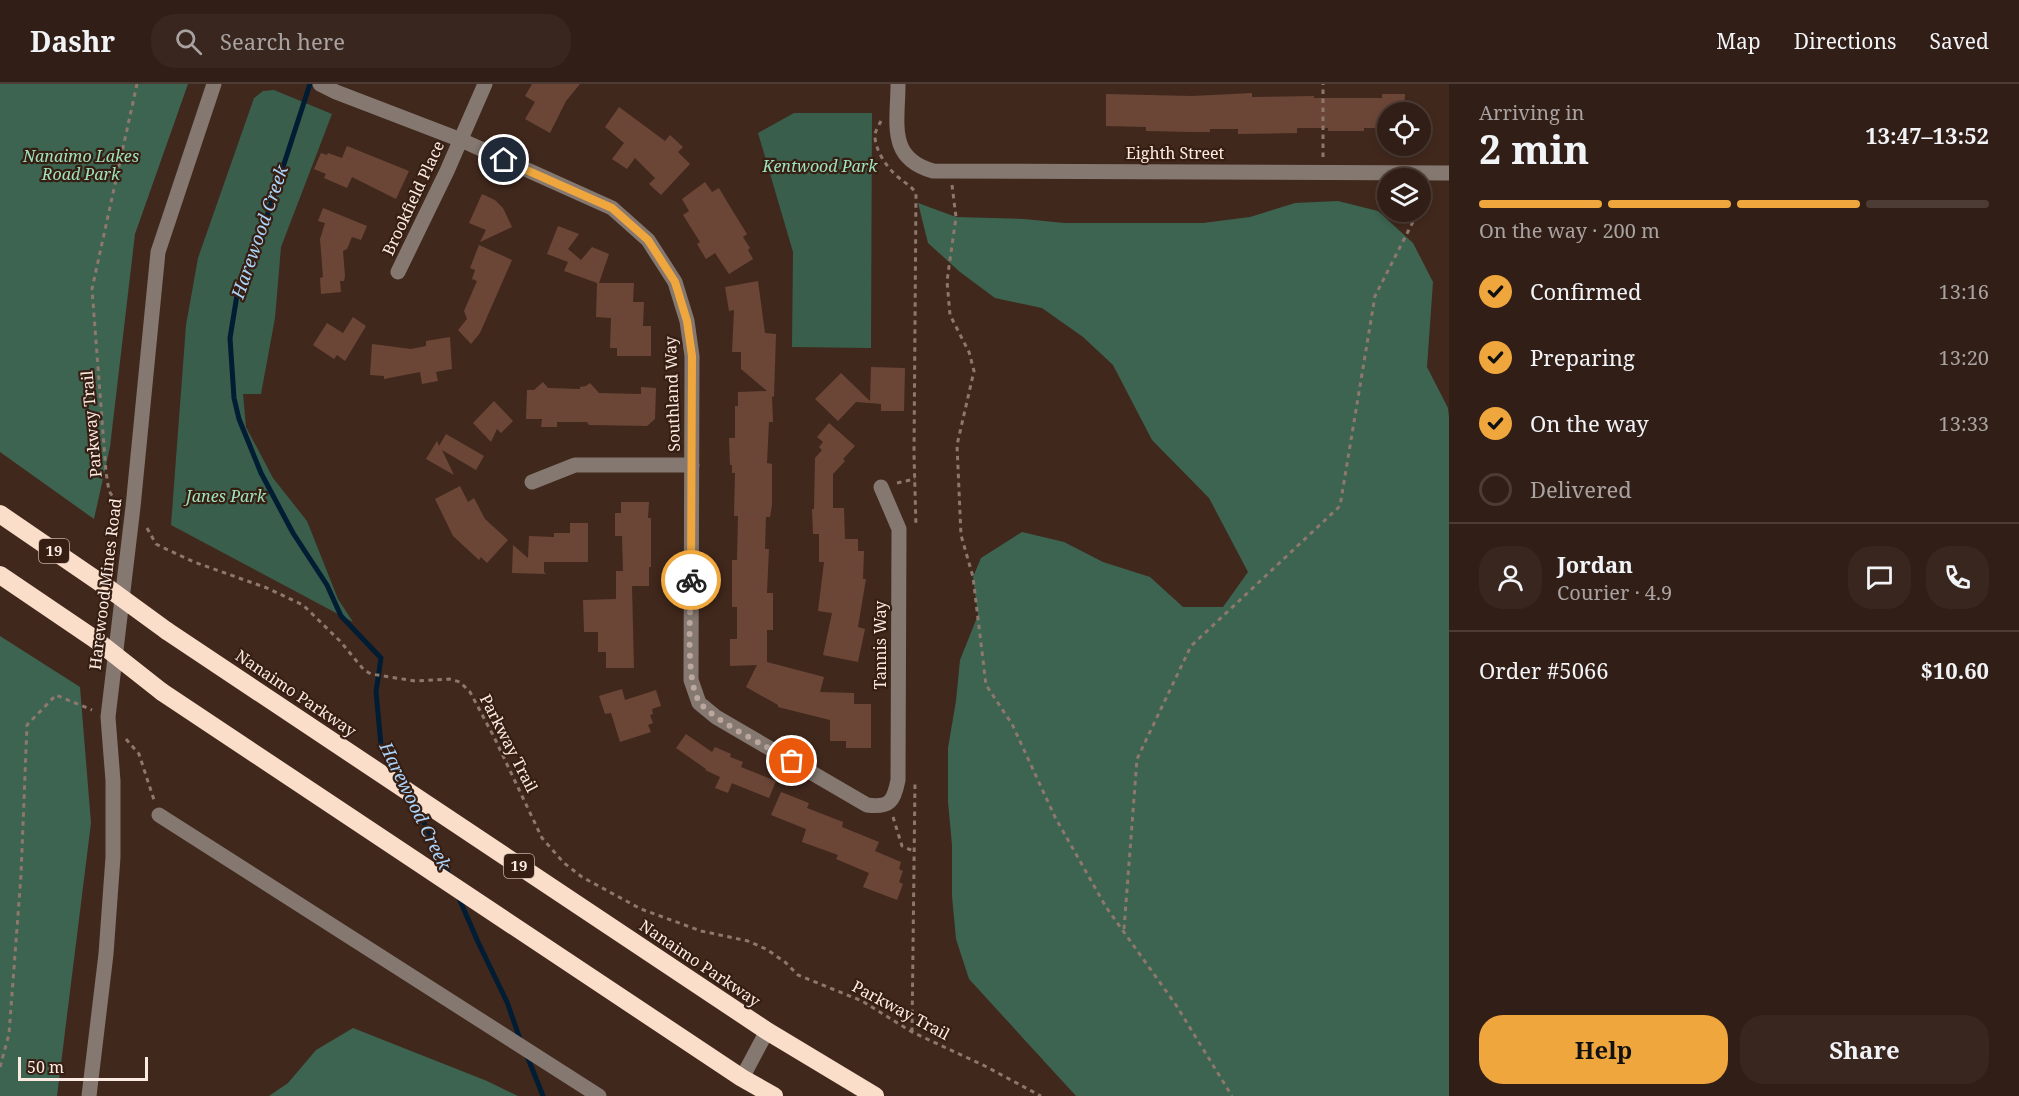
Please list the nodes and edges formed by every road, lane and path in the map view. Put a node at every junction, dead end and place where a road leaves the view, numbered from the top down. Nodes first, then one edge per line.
1 (137, 84) edge
2 (214, 84) edge
3 (320, 84) edge
4 (485, 84) edge
5 (898, 84) edge
6 (1323, 84) edge
7 (461, 140) junction
8 (953, 171) junction
9 (1323, 172) junction
10 (1449, 172) edge
11 (1413, 222) edge
12 (398, 272) dead end
13 (692, 465) junction
14 (532, 482) dead end
15 (881, 487) dead end
16 (133, 507) junction
17 (0, 514) edge
18 (0, 575) edge
19 (108, 717) junction
20 (889, 803) junction
21 (159, 815) joint
22 (913, 851) dead end
23 (1124, 931) junction
24 (767, 1031) junction
25 (0, 1067) edge
26 (742, 1078) junction
27 (89, 1096) edge
28 (599, 1096) edge
29 (774, 1096) edge
30 (875, 1096) edge
31 (1041, 1096) edge
32 (1232, 1096) edge

1 - 16 path, Parkway Trail
2 - 16 street, Harewood Mines Road
3 - 7 street, Southland Way
4 - 7 street, Brookfield Place
5 - 8 street, Eighth Street
6 - 9 path
7 - 12 street, Brookfield Place
7 - 13 street, Southland Way
8 - 9 street, Eighth Street
8 - 23 path
9 - 10 street, Eighth Street
11 - 23 path
13 - 14 street
13 - 20 street, Southland Way
15 - 20 street, Tannis Way
16 - 19 street, Harewood Mines Road
16 - 31 path, Parkway Trail
17 - 24 highway, Nanaimo Parkway / 19, bridge
18 - 26 highway, bridge
19 - 21 path
19 - 25 path
19 - 27 street, Harewood Mines Road
20 - 22 path
21 - 28 street
23 - 32 path
24 - 26 street
24 - 30 highway, Nanaimo Parkway / 19
26 - 29 highway

